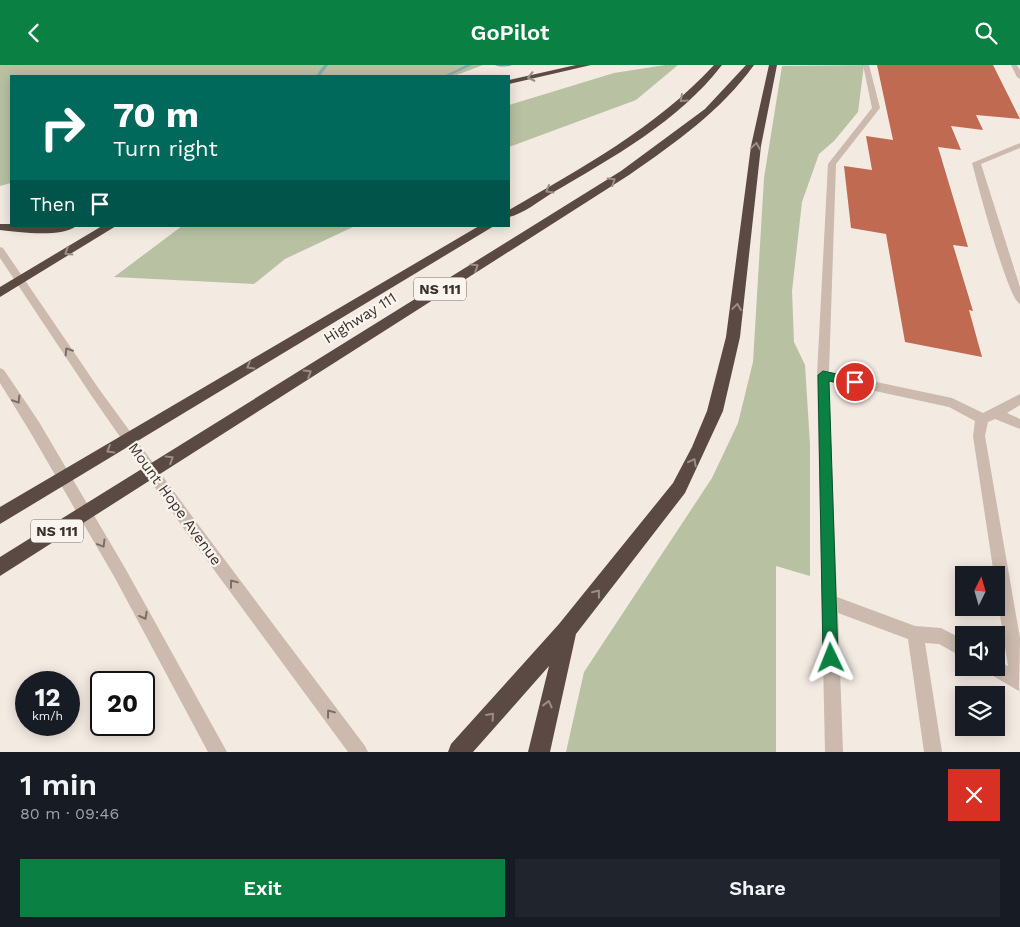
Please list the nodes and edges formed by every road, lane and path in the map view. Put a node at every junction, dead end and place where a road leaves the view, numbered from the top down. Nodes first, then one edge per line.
1 (587, 65) edge
2 (718, 65) edge
3 (750, 65) edge
4 (773, 65) edge
5 (866, 65) edge
6 (1014, 65) edge
7 (1020, 77) edge
8 (510, 82) edge
9 (1020, 145) edge
10 (510, 213) edge
11 (0, 227) edge
12 (63, 227) edge
13 (108, 227) edge
14 (486, 227) edge
15 (0, 250) edge
16 (22, 280) junction
17 (0, 293) edge
18 (1020, 300) edge
19 (0, 373) edge
20 (823, 375) junction
21 (1020, 399) edge
22 (989, 416) junction
23 (1020, 424) edge
24 (0, 516) edge
25 (0, 567) edge
26 (829, 602) junction
27 (566, 631) junction
28 (915, 634) junction
29 (955, 645) edge
30 (1005, 674) edge
31 (1019, 682) edge
32 (218, 752) edge
33 (359, 752) edge
34 (459, 752) edge
35 (539, 752) edge
36 (834, 752) edge
37 (933, 752) edge

1 -> 8 highway
2 -> 10 highway
25 -> 3 highway, Highway 111 / NS 111
27 -> 4 highway
5 - 20 street
6 - 7 street
9 - 18 street
11 - 12 highway
13 -> 16 highway
14 -> 24 highway, Highway 111 / NS 111
15 - 16 street, Mount Hope Avenue
16 - 17 highway
33 -> 16 street, Mount Hope Avenue
19 -> 32 street
20 - 22 street
20 - 26 street
21 - 22 street
22 - 23 street
22 - 31 street
26 - 28 street
26 - 36 street
34 -> 27 highway
35 -> 27 highway
28 - 29 street
28 - 37 street
30 - 31 street

